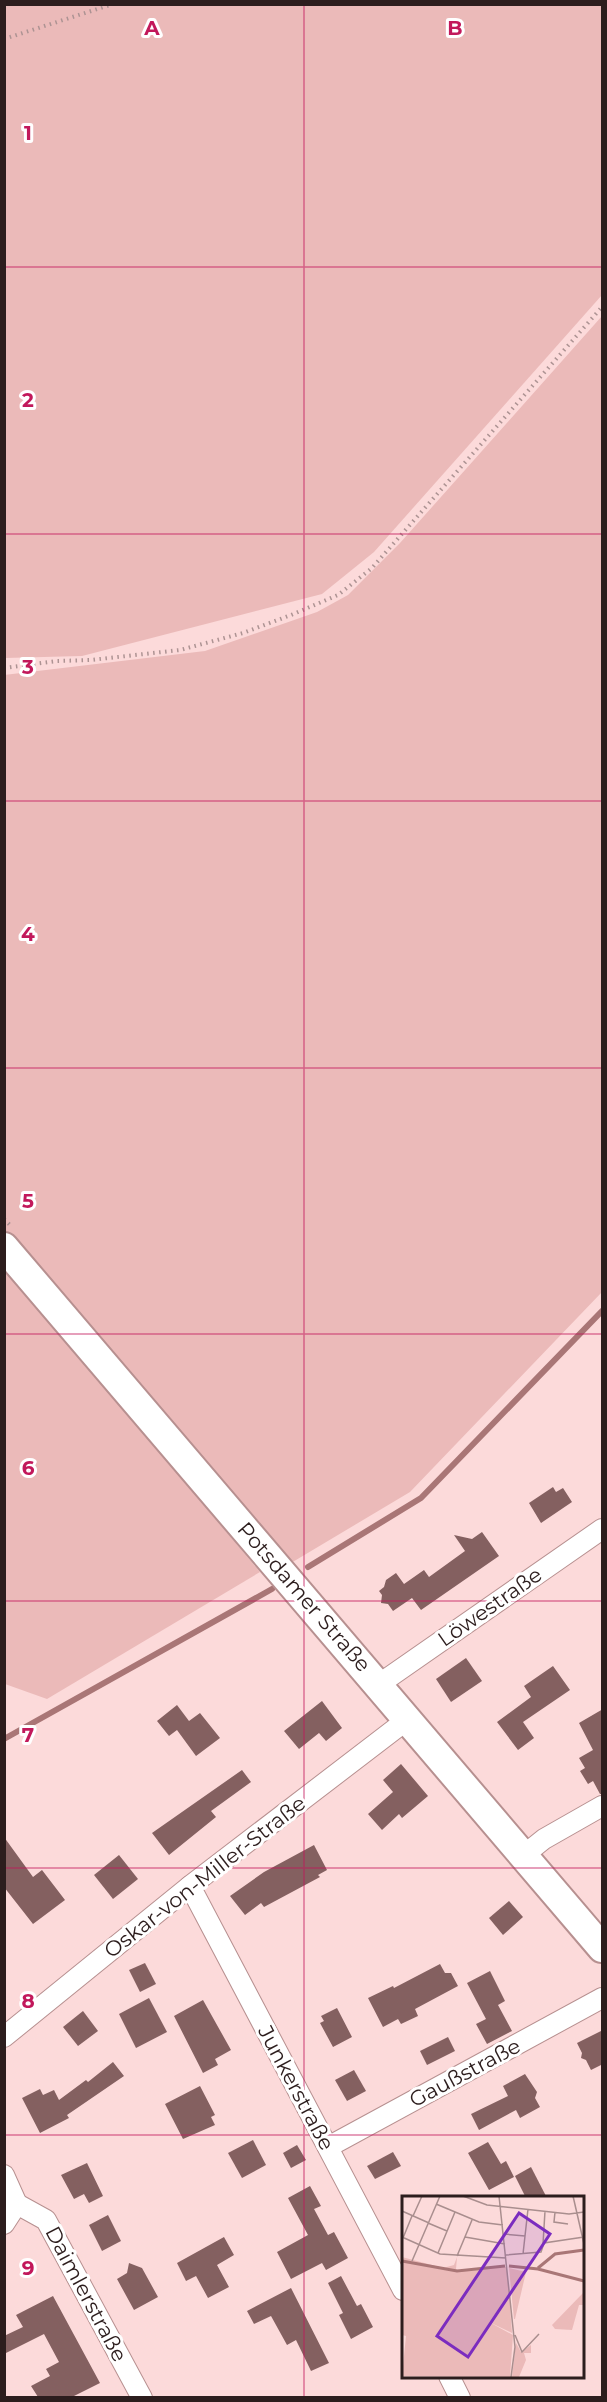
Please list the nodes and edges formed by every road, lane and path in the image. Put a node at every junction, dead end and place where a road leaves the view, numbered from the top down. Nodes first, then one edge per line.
1 (113, 4) edge
2 (4, 39) edge
3 (603, 307) edge
4 (4, 668) edge
5 (4, 1247) edge
6 (603, 1530) edge
7 (378, 1685) junction
8 (408, 1719) junction
9 (603, 1806) edge
10 (524, 1855) junction
11 (190, 1887) junction
12 (603, 1948) edge
13 (603, 1998) edge
14 (4, 2037) edge
15 (328, 2147) junction
16 (4, 2175) edge
17 (17, 2204) junction
18 (4, 2224) edge
19 (402, 2288) edge
20 (450, 2378) edge
21 (142, 2397) edge
22 (460, 2397) edge

1 - 2 path
3 - 4 path
5 - 7 street, Potsdamer Straße
6 - 7 street, Löwestraße
7 - 8 street, Potsdamer Straße
8 - 10 street, Potsdamer Straße
8 - 11 street, Oskar-von-Miller-Straße
9 - 10 street
10 - 12 street, Potsdamer Straße
11 - 14 street, Oskar-von-Miller-Straße
11 - 15 street, Junkerstraße
13 - 15 street, Gaußstraße
15 - 19 street, Junkerstraße
16 - 17 street
17 - 18 street
17 - 21 street, Daimlerstraße
20 - 22 street

